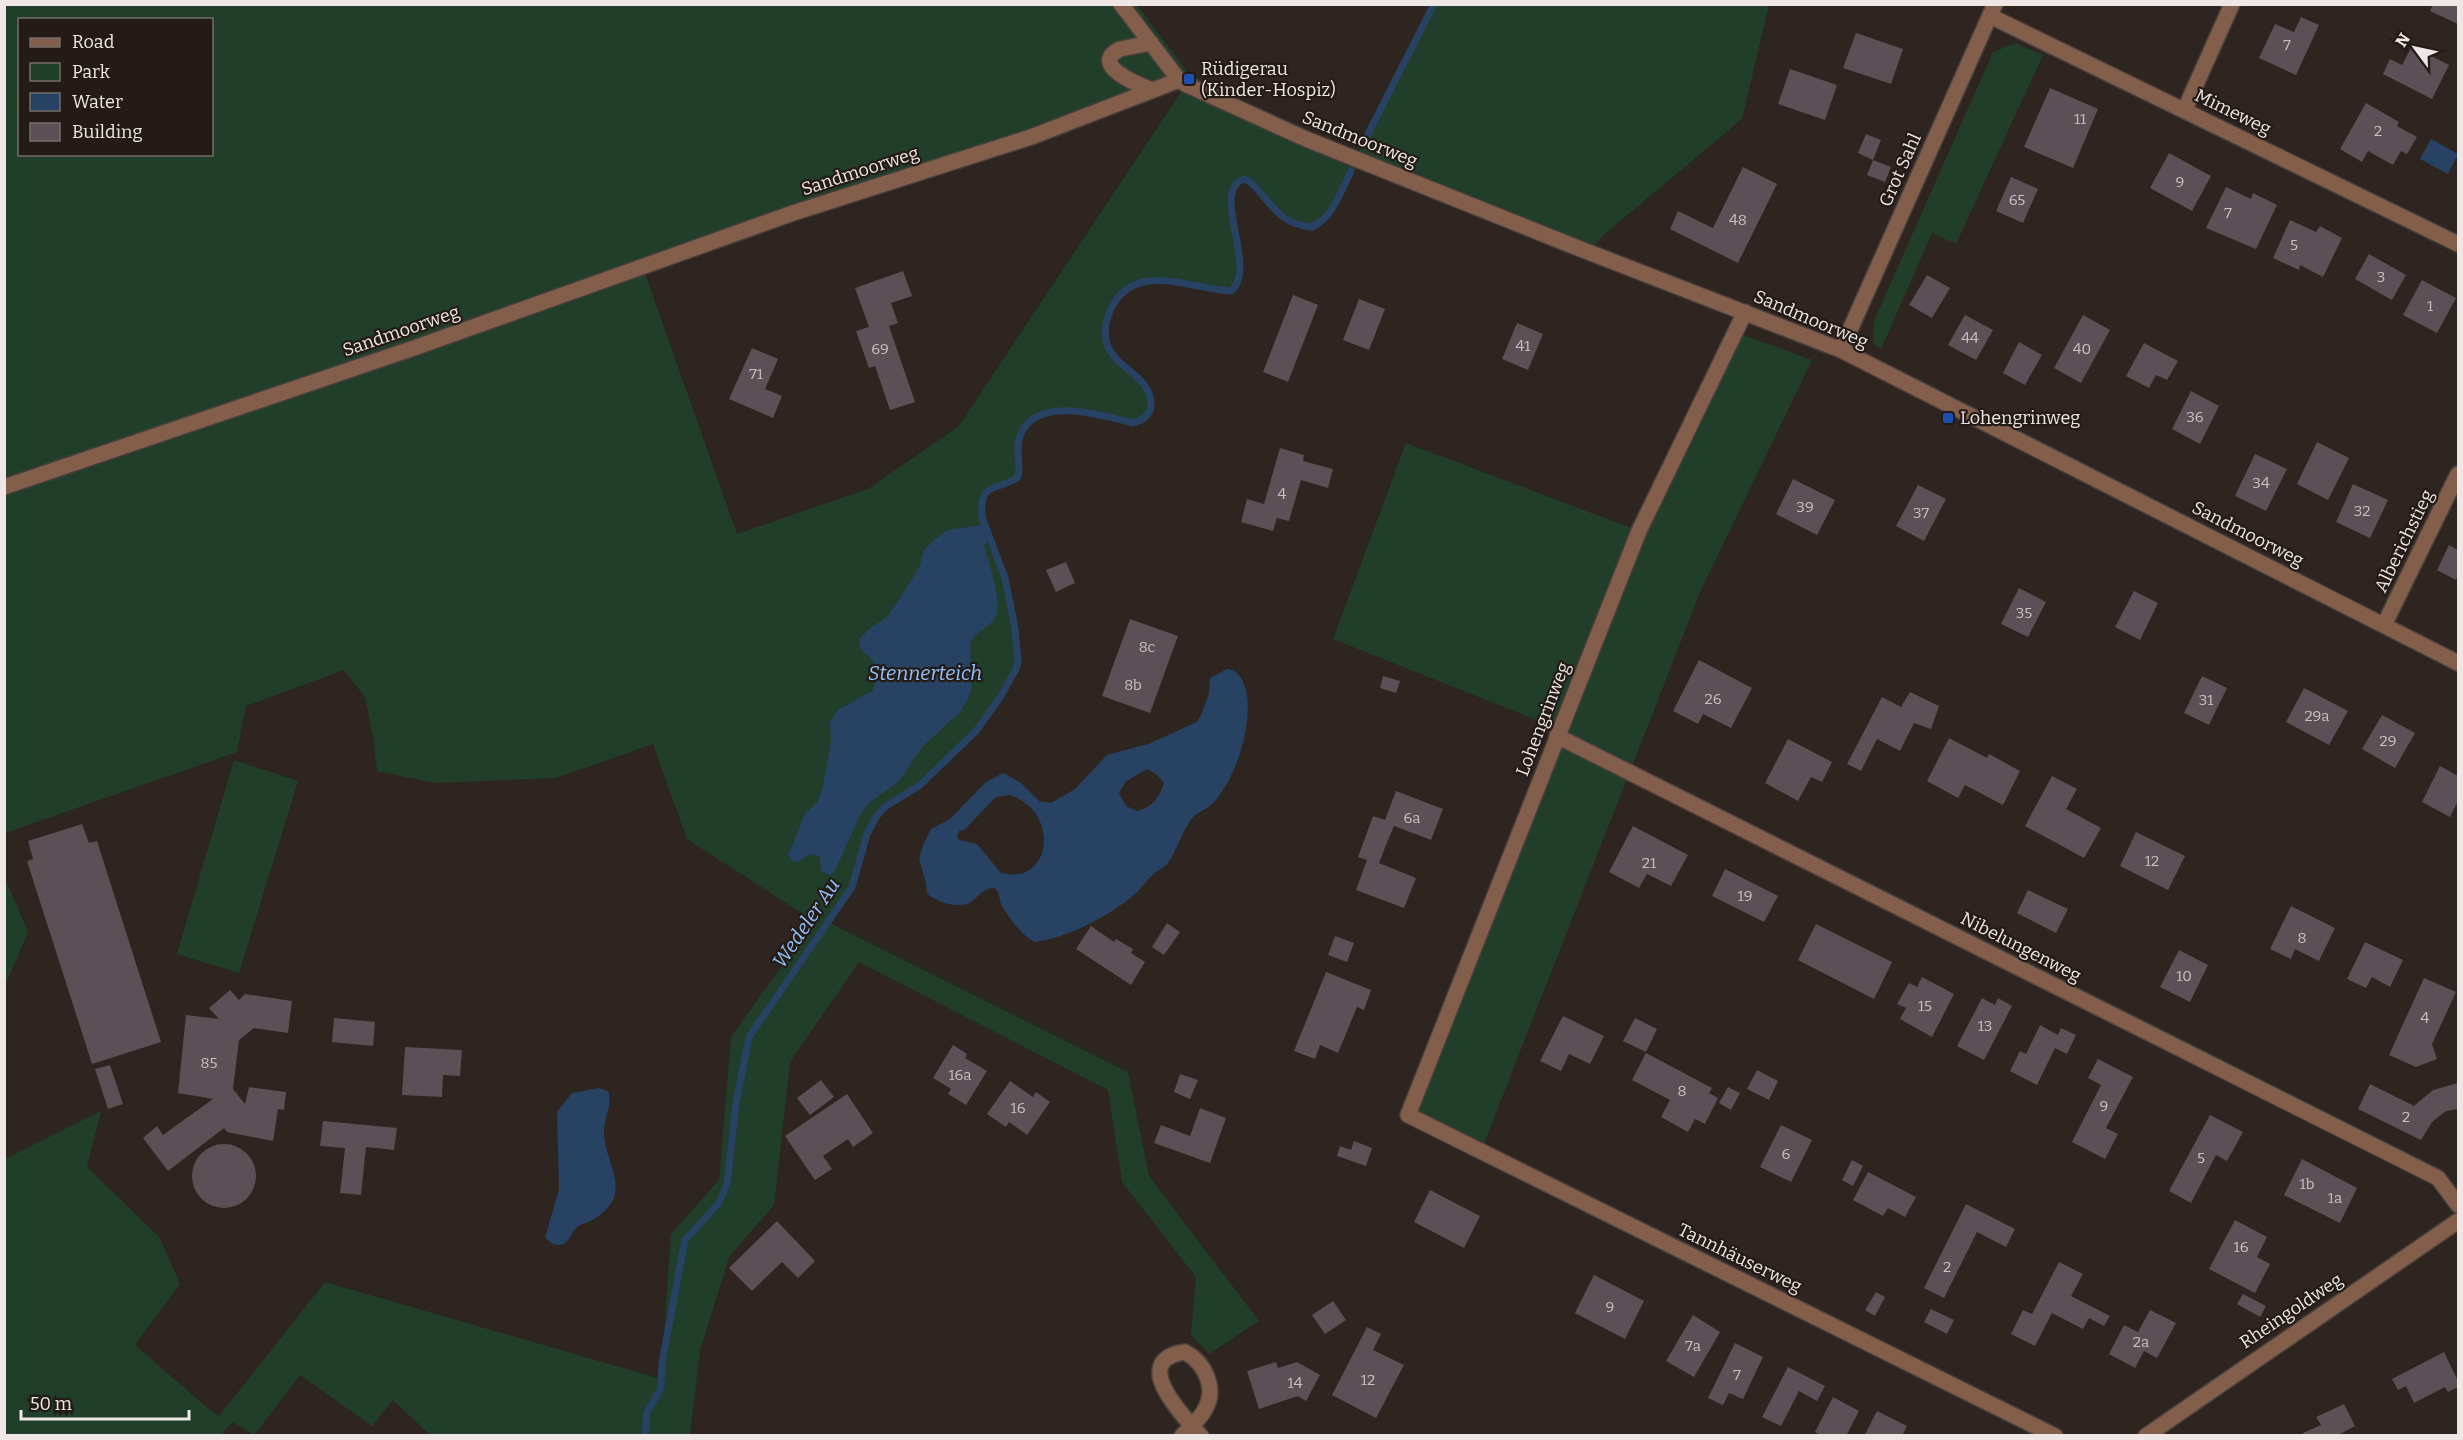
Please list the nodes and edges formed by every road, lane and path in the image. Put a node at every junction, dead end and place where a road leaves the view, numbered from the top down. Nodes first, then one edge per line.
1 (1121, 4) edge
2 (2232, 4) edge
3 (1993, 10) edge
4 (1151, 43) junction
5 (1179, 80) junction
6 (1152, 90) junction
7 (2185, 110) junction
8 (2458, 244) edge
9 (1745, 312) junction
10 (1841, 350) junction
11 (2458, 474) edge
12 (4, 487) edge
13 (2384, 625) junction
14 (2458, 663) edge
15 (1557, 736) junction
16 (1408, 1115) joint
17 (2458, 1205) edge
18 (2458, 1221) edge
19 (1191, 1432) edge
20 (2055, 1436) edge
21 (2146, 1436) edge

1 - 4 street
2 - 7 street
3 - 7 street, Mimeweg
3 - 10 street, Grot Sahl
4 - 5 street
4 - 6 street
5 - 6 street, Sandmoorweg
5 - 9 street, Sandmoorweg
6 - 12 street, Sandmoorweg
7 - 8 street, Mimeweg
9 - 10 street, Sandmoorweg
9 - 15 street, Lohengrinweg
10 - 13 street, Sandmoorweg
11 - 13 street, Alberichstieg
13 - 14 street, Sandmoorweg
15 - 16 street, Lohengrinweg
15 - 17 street, Nibelungenweg
16 - 20 street, Tannhäuserweg
18 - 21 street, Rheingoldweg
19 - 19 street

